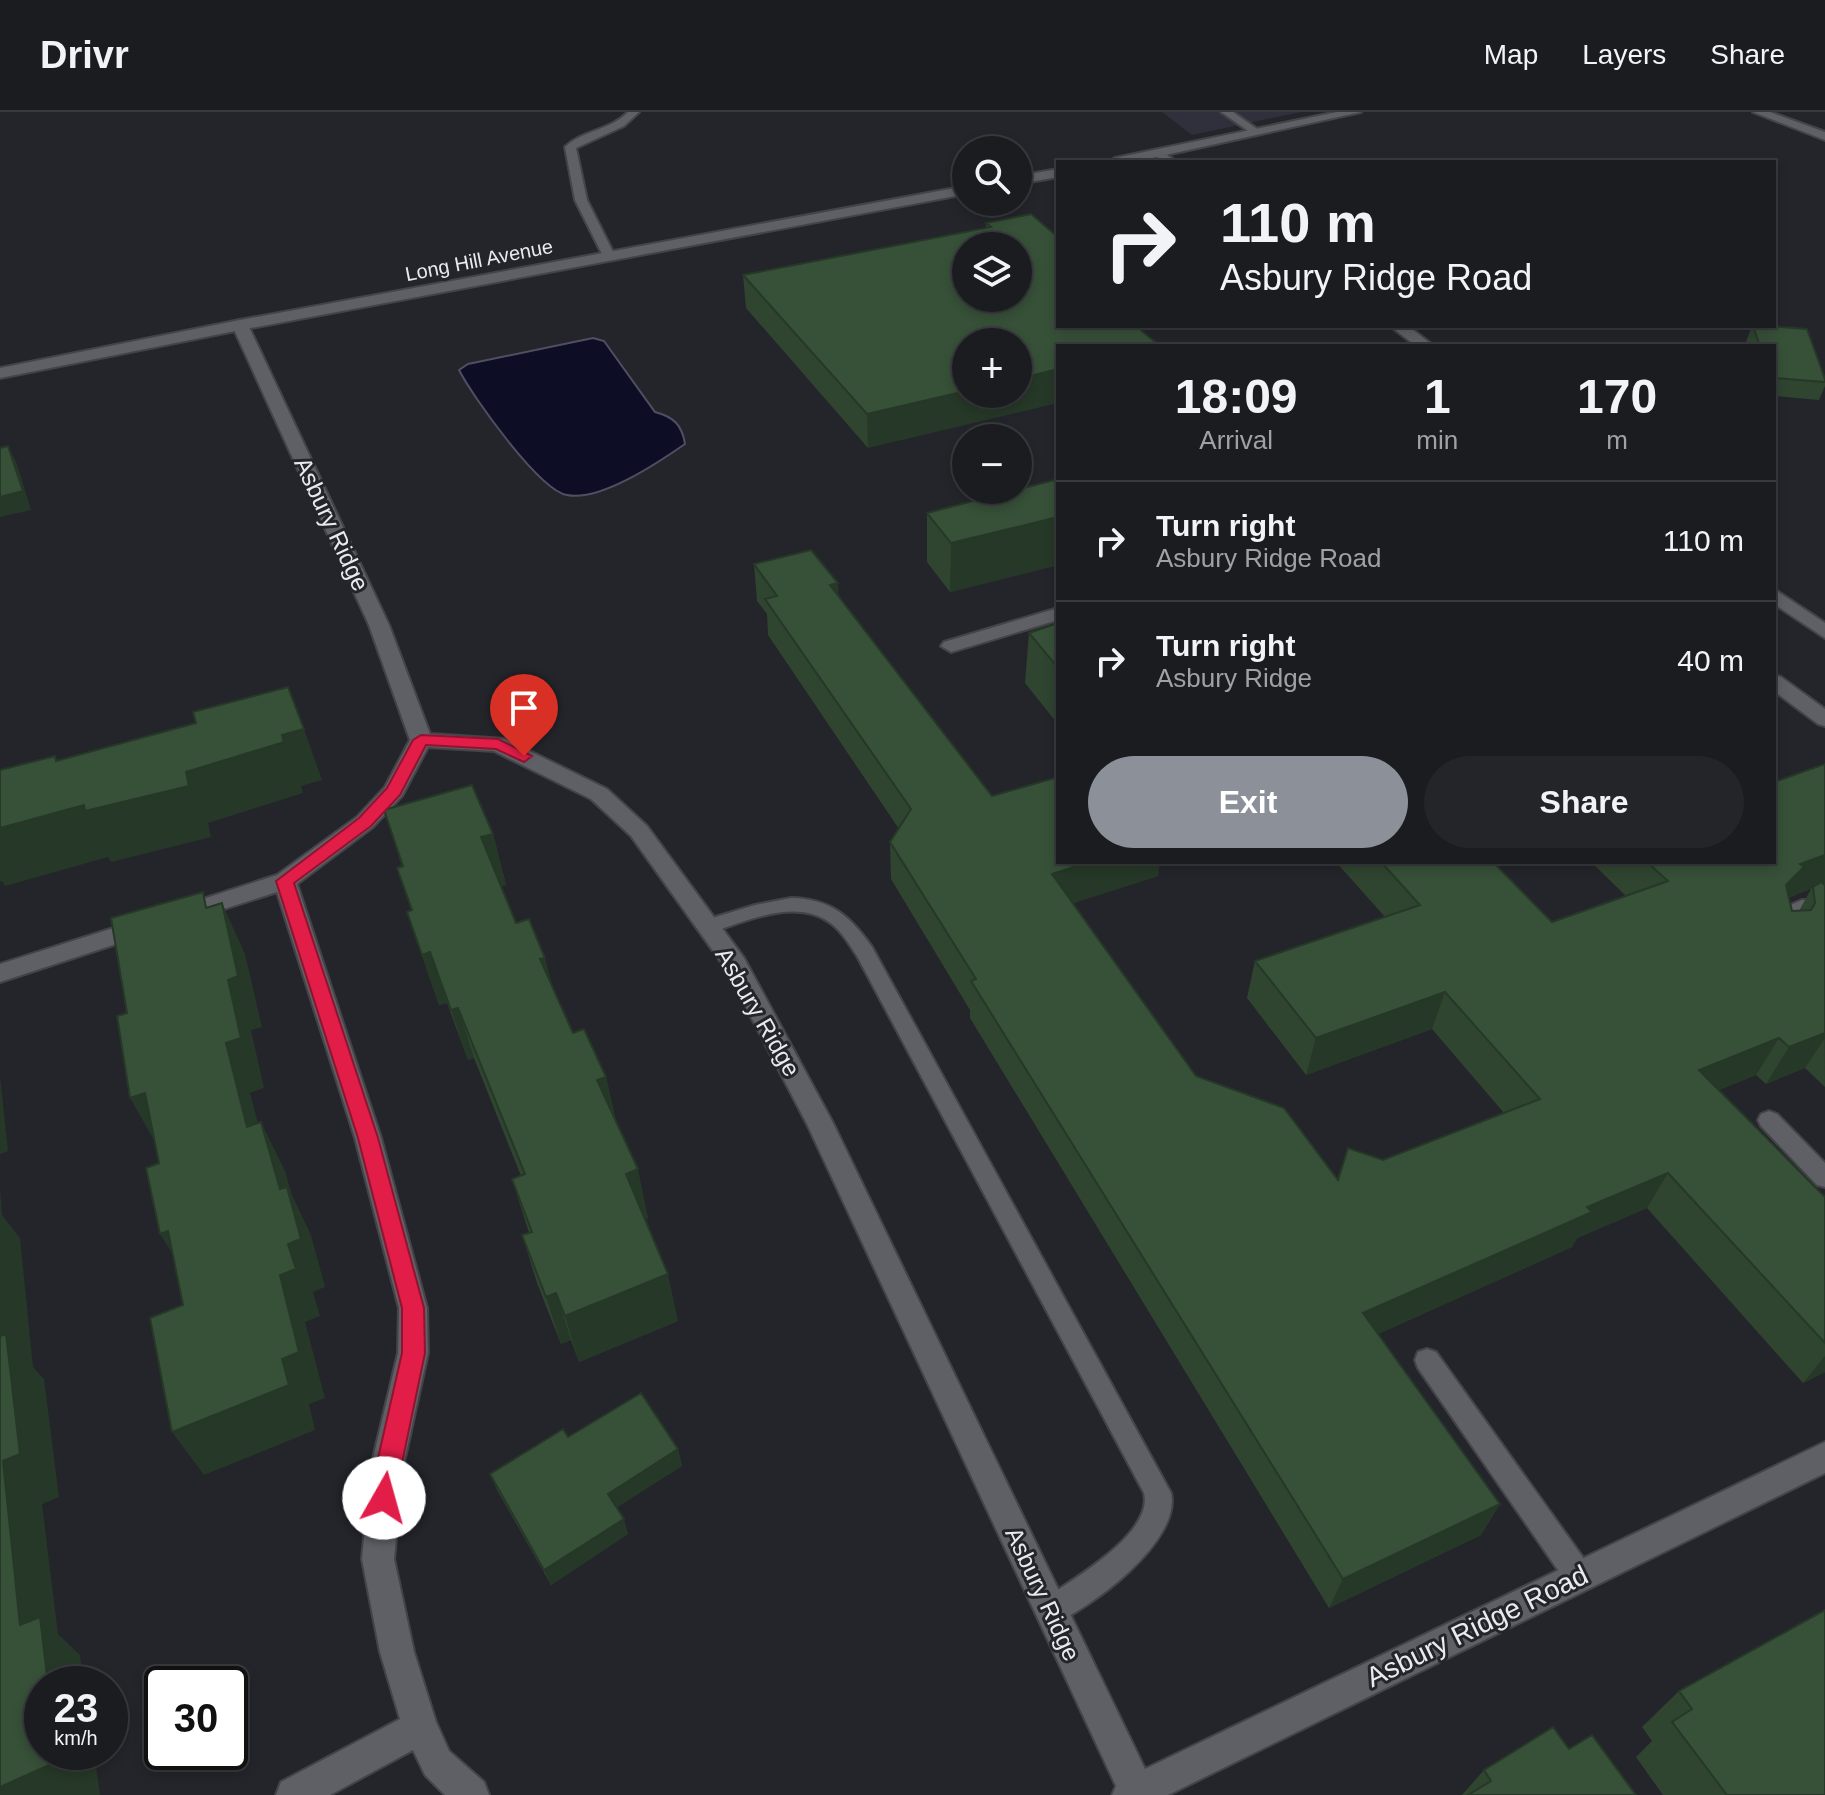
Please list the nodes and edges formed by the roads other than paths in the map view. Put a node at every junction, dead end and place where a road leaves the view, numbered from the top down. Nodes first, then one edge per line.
1 (634, 112) edge
2 (1226, 112) edge
3 (1355, 112) edge
4 (1759, 112) edge
5 (1258, 133) junction
6 (1825, 136) edge
7 (1165, 158) edge
8 (1140, 160) edge
9 (1056, 173) edge
10 (1032, 178) edge
11 (952, 193) edge
12 (609, 256) junction
13 (240, 325) junction
14 (1401, 328) edge
15 (1423, 344) edge
16 (0, 373) edge
17 (1776, 596) edge
18 (1056, 615) edge
19 (1825, 632) edge
20 (951, 646) dead end
21 (1776, 682) edge
22 (1825, 719) edge
23 (421, 740) junction
24 (285, 881) junction
25 (1825, 908) edge
26 (706, 927) junction
27 (1780, 941) edge
28 (0, 973) edge
29 (1769, 1120) dead end
30 (1825, 1178) edge
31 (1427, 1360) dead end
32 (1825, 1457) edge
33 (1579, 1576) junction
34 (1051, 1611) junction
35 (420, 1727) junction
36 (1133, 1794) edge
37 (294, 1795) edge
38 (471, 1795) edge

1 - 12 lane
2 - 5 lane
3 - 5 street
4 - 6 street
5 - 7 street
7 - 8 street
9 - 10 street
11 - 12 street, Long Hill Avenue
12 - 13 street, Long Hill Avenue
13 - 16 street, Long Hill Avenue
13 - 23 street, Asbury Ridge
14 - 15 street
17 - 19 street
18 - 20 street
21 - 22 street
23 - 24 street
23 - 26 street, Asbury Ridge
24 - 28 street
24 - 35 street
25 - 27 lane
26 - 34 street, Asbury Ridge
26 - 34 lane
29 - 30 lane
31 - 33 lane
32 - 33 street, Asbury Ridge Road
33 - 36 street, Asbury Ridge Road
34 - 36 street, Asbury Ridge
35 - 37 street
35 - 38 street

